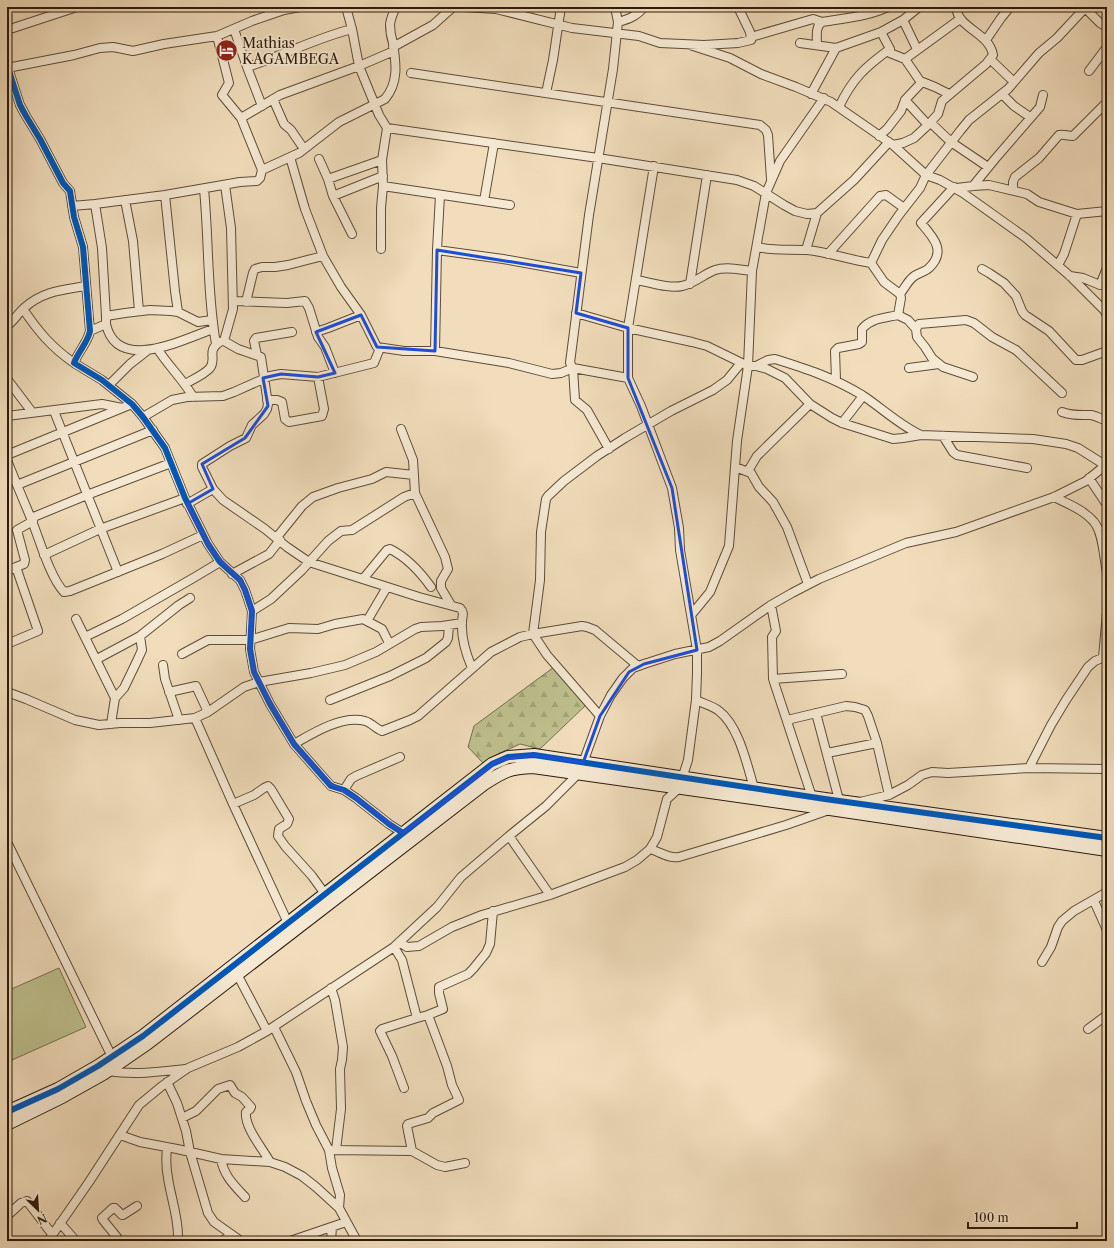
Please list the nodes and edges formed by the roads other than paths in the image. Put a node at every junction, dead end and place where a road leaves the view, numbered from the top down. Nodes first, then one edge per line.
1 (77, 7) edge
2 (300, 7) edge
3 (346, 7) edge
4 (396, 7) edge
5 (452, 7) edge
6 (463, 7) edge
7 (561, 7) edge
8 (615, 7) edge
9 (644, 7) edge
10 (738, 7) edge
11 (888, 7) edge
12 (919, 7) edge
13 (956, 7) edge
14 (1010, 7) edge
15 (1085, 7) edge
16 (472, 8) edge
17 (277, 10) edge
18 (960, 19) junction
19 (903, 20) junction
20 (618, 22) junction
21 (822, 22) junction
22 (559, 25) junction
23 (1107, 26) edge
24 (234, 28) junction
25 (352, 29) junction
26 (7, 30) edge
27 (881, 32) junction
28 (617, 33) junction
29 (216, 36) junction
30 (751, 37) junction
31 (986, 40) junction
32 (800, 43) dead end
33 (690, 45) junction
34 (817, 45) junction
35 (1107, 47) edge
36 (836, 48) junction
37 (890, 48) junction
38 (394, 49) junction
39 (917, 49) junction
40 (904, 59) junction
41 (990, 59) junction
42 (359, 66) junction
43 (7, 67) edge
44 (247, 68) junction
45 (1089, 71) dead end
46 (411, 74) dead end
47 (922, 82) junction
48 (1014, 82) junction
49 (546, 93) junction
50 (811, 94) junction
51 (949, 94) junction
52 (1002, 94) junction
53 (1043, 95) dead end
54 (824, 98) junction
55 (273, 99) junction
56 (905, 100) junction
57 (608, 102) junction
58 (374, 104) junction
59 (1107, 104) edge
60 (262, 106) junction
61 (839, 107) junction
62 (1030, 117) junction
63 (240, 118) junction
64 (930, 124) junction
65 (387, 128) junction
66 (879, 136) junction
67 (951, 142) junction
68 (494, 144) junction
69 (891, 144) junction
70 (304, 149) junction
71 (290, 157) junction
72 (598, 158) junction
73 (319, 159) dead end
74 (382, 160) junction
75 (1107, 160) edge
76 (654, 166) junction
77 (988, 167) junction
78 (1107, 169) edge
79 (262, 170) junction
80 (707, 175) junction
81 (926, 175) junction
82 (383, 176) junction
83 (328, 179) junction
84 (771, 180) junction
85 (225, 185) junction
86 (383, 186) junction
87 (973, 186) junction
88 (955, 188) junction
89 (204, 189) junction
90 (1013, 190) junction
91 (766, 193) junction
92 (165, 195) junction
93 (440, 195) junction
94 (333, 196) junction
95 (125, 200) junction
96 (484, 201) junction
97 (95, 204) junction
98 (510, 205) dead end
99 (72, 206) junction
100 (904, 208) junction
101 (1107, 211) edge
102 (817, 213) junction
103 (1077, 214) junction
104 (352, 234) dead end
105 (757, 247) junction
106 (381, 249) dead end
107 (437, 250) junction
108 (806, 250) junction
109 (828, 254) junction
110 (324, 256) junction
111 (871, 263) junction
112 (1058, 265) junction
113 (1107, 268) edge
114 (982, 269) dead end
115 (752, 271) junction
116 (581, 273) junction
117 (1070, 276) junction
118 (636, 280) junction
119 (690, 284) junction
120 (1104, 285) edge
121 (86, 286) junction
122 (900, 294) junction
123 (233, 301) junction
124 (246, 302) junction
125 (23, 309) junction
126 (139, 311) junction
127 (178, 312) junction
128 (576, 313) junction
129 (360, 315) junction
130 (898, 315) junction
131 (1107, 315) edge
132 (106, 320) junction
133 (212, 320) junction
134 (7, 326) edge
135 (628, 328) junction
136 (213, 329) junction
137 (916, 329) junction
138 (90, 331) junction
139 (292, 332) dead end
140 (316, 332) junction
141 (220, 343) junction
142 (158, 348) junction
143 (380, 348) junction
144 (148, 350) junction
145 (435, 351) junction
146 (1107, 351) edge
147 (257, 355) junction
148 (74, 363) junction
149 (939, 364) junction
150 (748, 365) junction
151 (573, 368) junction
152 (909, 368) dead end
153 (335, 373) junction
154 (318, 377) junction
155 (973, 377) dead end
156 (263, 378) junction
157 (628, 378) junction
158 (7, 379) edge
159 (836, 380) junction
160 (186, 384) junction
161 (109, 386) junction
162 (1062, 393) dead end
163 (863, 396) junction
164 (193, 397) junction
165 (267, 400) junction
166 (132, 404) junction
167 (810, 404) junction
168 (122, 408) junction
169 (54, 411) junction
170 (32, 412) junction
171 (1062, 412) dead end
172 (7, 416) edge
173 (143, 417) junction
174 (1107, 421) edge
175 (842, 423) junction
176 (648, 425) junction
177 (401, 429) dead end
178 (153, 430) junction
179 (63, 432) junction
180 (920, 435) junction
181 (943, 436) junction
182 (609, 449) junction
183 (7, 455) edge
184 (7, 460) edge
185 (74, 461) junction
186 (171, 464) junction
187 (1106, 465) edge
188 (735, 468) junction
189 (1027, 468) dead end
190 (748, 471) junction
191 (414, 475) junction
192 (1089, 478) junction
193 (17, 485) junction
194 (214, 489) junction
195 (415, 493) junction
196 (87, 495) junction
197 (1054, 497) junction
198 (186, 501) junction
199 (1107, 505) edge
200 (32, 520) junction
201 (100, 529) junction
202 (203, 536) junction
203 (278, 539) junction
204 (44, 555) junction
205 (220, 562) junction
206 (309, 562) junction
207 (16, 567) junction
208 (7, 571) edge
209 (118, 572) junction
210 (1107, 573) edge
211 (232, 574) junction
212 (363, 579) junction
213 (808, 584) junction
214 (387, 587) junction
215 (431, 587) dead end
216 (190, 598) dead end
217 (451, 605) junction
218 (771, 606) junction
219 (252, 611) junction
220 (1107, 613) edge
221 (692, 614) junction
222 (76, 619) dead end
223 (367, 621) junction
224 (462, 623) junction
225 (449, 625) junction
226 (533, 634) junction
227 (140, 636) junction
228 (85, 637) junction
229 (250, 640) junction
230 (7, 643) edge
231 (389, 643) junction
232 (697, 650) junction
233 (182, 654) dead end
234 (1105, 656) edge
235 (96, 659) junction
236 (163, 665) dead end
237 (638, 666) junction
238 (472, 668) junction
239 (842, 674) dead end
240 (773, 679) junction
241 (259, 682) junction
242 (7, 692) edge
243 (169, 692) junction
244 (115, 698) junction
245 (330, 700) dead end
246 (696, 700) junction
247 (208, 712) junction
248 (816, 713) junction
249 (600, 716) junction
250 (195, 718) junction
251 (179, 720) junction
252 (787, 720) junction
253 (111, 724) junction
254 (877, 743) junction
255 (294, 744) junction
256 (827, 753) junction
257 (400, 758) dead end
258 (581, 768) junction
259 (1029, 768) junction
260 (1107, 769) edge
261 (681, 783) junction
262 (754, 788) junction
263 (344, 790) junction
264 (889, 795) junction
265 (812, 796) junction
266 (839, 800) junction
267 (856, 803) junction
268 (233, 804) junction
269 (830, 809) junction
270 (403, 833) junction
271 (509, 836) junction
272 (1107, 838) edge
273 (7, 842) edge
274 (650, 849) junction
275 (1107, 850) edge
276 (1107, 892) edge
277 (325, 894) junction
278 (550, 895) junction
279 (1094, 901) junction
280 (493, 911) junction
281 (288, 923) junction
282 (1107, 930) edge
283 (397, 945) junction
284 (1042, 962) dead end
285 (237, 974) junction
286 (331, 988) junction
287 (196, 1000) junction
288 (428, 1015) junction
289 (1107, 1015) edge
290 (417, 1018) junction
291 (271, 1029) junction
292 (1088, 1029) dead end
293 (112, 1057) junction
294 (188, 1068) junction
295 (107, 1071) junction
296 (167, 1082) junction
297 (404, 1088) dead end
298 (7, 1112) edge
299 (182, 1118) junction
300 (7, 1124) edge
301 (120, 1135) junction
302 (167, 1147) junction
303 (333, 1150) junction
304 (412, 1151) junction
305 (190, 1152) junction
306 (221, 1159) junction
307 (270, 1162) junction
308 (465, 1164) dead end
309 (245, 1197) dead end
310 (137, 1206) dead end
311 (339, 1208) junction
312 (7, 1216) edge
313 (346, 1222) junction
314 (60, 1224) junction
315 (332, 1227) junction
316 (52, 1234) junction
317 (231, 1234) junction
318 (178, 1236) dead end
319 (48, 1241) edge
320 (76, 1241) edge
321 (120, 1241) edge
322 (223, 1241) edge
323 (241, 1241) edge
324 (290, 1241) edge
325 (331, 1241) edge
326 (356, 1241) edge

1 - 26 street
2 - 17 street
3 - 25 street
4 - 38 street
5 - 38 street
6 - 16 street
7 - 22 street
8 - 20 street
9 - 20 street
10 - 30 street
11 - 21 street
12 - 19 street
13 - 18 street
14 - 31 street
15 - 23 street
15 - 48 street
16 - 22 street
17 - 24 street
18 - 31 street
18 - 39 street
19 - 27 street
19 - 39 street
20 - 28 street
21 - 30 street
21 - 34 street
22 - 28 street
22 - 49 street
24 - 29 street
24 - 44 street
25 - 42 street
25 - 44 street
27 - 36 street
27 - 37 street
28 - 33 street
28 - 57 street
29 - 43 street
29 - 63 street
30 - 33 street
31 - 41 street
32 - 34 street
33 - 50 street
34 - 36 street
35 - 45 street
36 - 50 street
37 - 40 street
37 - 61 street
38 - 42 street
38 - 58 street
39 - 40 street
40 - 47 street
41 - 48 street
41 - 51 street
42 - 55 street
42 - 58 street
43 - 99 street
44 - 60 street
46 - 49 street
47 - 51 street
47 - 56 street
48 - 52 street
49 - 57 street
50 - 54 street
51 - 64 street
52 - 62 street
52 - 67 street
53 - 62 street
54 - 61 street
54 - 84 street
55 - 60 street
55 - 70 street
56 - 64 street
56 - 66 street
57 - 72 street
57 - 84 street
58 - 65 street
58 - 70 street
59 - 90 street
60 - 63 street
61 - 66 street
62 - 77 street
63 - 79 street
64 - 67 street
64 - 69 street
65 - 68 street
65 - 74 street
66 - 69 street
67 - 77 street
67 - 81 street
68 - 72 street
68 - 96 street
69 - 81 street
69 - 102 street
70 - 71 street
71 - 79 street
71 - 110 street
72 - 76 street
72 - 116 street
73 - 83 street
74 - 82 street
74 - 83 street
75 - 78 street
76 - 80 street
76 - 118 street
77 - 87 street
79 - 85 street
80 - 91 street
80 - 119 street
81 - 88 street
81 - 100 street
82 - 86 street
82 - 94 street
83 - 94 street
84 - 91 street
85 - 89 street
85 - 123 street
86 - 93 street
86 - 106 street
87 - 88 street
87 - 90 street
88 - 112 street
88 - 122 street
89 - 92 street
89 - 133 street
90 - 103 street
91 - 102 street
91 - 105 street
92 - 95 street
92 - 127 street
93 - 96 street
93 - 107 street
94 - 104 street
95 - 97 street
95 - 126 street
96 - 98 street
97 - 99 street
97 - 132 street
99 - 121 street
100 - 109 street
100 - 111 street
101 - 103 street
102 - 108 street
103 - 112 street
105 - 108 street
105 - 115 street
107 - 116 street
107 - 145 street
108 - 109 street
109 - 111 street
110 - 124 street
110 - 129 street
111 - 122 street
112 - 117 street
113 - 120 street
114 - 146 street
115 - 119 street
115 - 150 street
116 - 128 street
117 - 120 street
117 - 131 street
118 - 119 street
118 - 135 street
121 - 125 street
121 - 138 street
122 - 130 street
123 - 124 street
123 - 141 street
124 - 140 street
125 - 134 street
125 - 148 street
126 - 127 street
126 - 132 street
127 - 133 street
128 - 135 street
128 - 151 street
129 - 140 street
129 - 143 street
130 - 137 street
130 - 159 street
132 - 138 street
132 - 144 street
133 - 136 street
135 - 150 street
135 - 157 street
136 - 141 street
136 - 142 street
137 - 149 street
137 - 162 street
138 - 148 street
139 - 147 street
140 - 153 street
141 - 147 street
141 - 160 street
142 - 144 street
142 - 160 street
143 - 145 street
143 - 153 street
144 - 161 street
145 - 151 street
147 - 156 street
148 - 161 street
149 - 152 street
149 - 155 street
150 - 159 street
150 - 167 street
150 - 176 street
150 - 188 street
151 - 157 street
151 - 182 street
153 - 154 street
154 - 156 street
154 - 165 street
156 - 164 street
156 - 165 street
157 - 176 street
158 - 170 street
159 - 163 street
160 - 164 street
161 - 166 street
163 - 175 street
163 - 180 street
164 - 173 street
165 - 194 street
166 - 168 street
166 - 173 street
167 - 175 street
167 - 190 street
168 - 169 street
168 - 179 street
169 - 170 street
169 - 179 street
170 - 172 street
171 - 174 street
173 - 178 street
175 - 180 street
176 - 182 street
176 - 221 street
177 - 191 street
178 - 185 street
178 - 186 street
179 - 183 street
179 - 185 street
180 - 181 street
181 - 187 street
181 - 189 street
182 - 226 street
184 - 193 street
185 - 193 street
185 - 196 street
186 - 196 street
186 - 198 street
187 - 192 street
188 - 190 street
188 - 221 street
190 - 213 street
191 - 195 street
191 - 203 street
192 - 197 street
192 - 199 street
193 - 200 street
194 - 198 street
194 - 203 street
195 - 206 street
195 - 217 street
196 - 200 street
196 - 201 street
197 - 210 street
197 - 213 street
198 - 201 street
198 - 202 street
200 - 204 street
200 - 207 street
201 - 204 street
201 - 209 street
202 - 205 street
202 - 209 street
203 - 206 street
203 - 211 street
204 - 209 street
205 - 211 street
205 - 228 street
206 - 212 street
206 - 219 street
207 - 208 street
207 - 230 street
211 - 219 street
212 - 214 street
212 - 215 street
213 - 218 street
214 - 217 street
214 - 223 street
216 - 227 street
217 - 224 street
218 - 232 street
218 - 240 street
219 - 229 street
220 - 234 street
221 - 232 street
222 - 228 street
223 - 229 street
223 - 231 street
224 - 225 street
224 - 238 street
225 - 231 street
225 - 245 street
226 - 237 street
226 - 238 street
226 - 249 street
227 - 235 street
227 - 244 street
228 - 235 street
229 - 233 street
229 - 241 street
231 - 241 street
232 - 237 street
232 - 246 street
234 - 259 street
235 - 244 street
236 - 243 street
237 - 249 street
238 - 255 street
239 - 240 street
240 - 252 street
241 - 247 street
241 - 255 street
242 - 253 street
243 - 247 street
243 - 251 street
244 - 253 street
246 - 261 street
246 - 262 street
247 - 250 street
248 - 252 street
248 - 254 street
248 - 256 street
249 - 258 street
250 - 251 street
250 - 268 street
251 - 253 street
252 - 265 street
254 - 256 street
254 - 264 street
255 - 263 street
256 - 266 street
257 - 263 street
258 - 261 street
258 - 270 street
258 - 271 street
258 - 285 street
259 - 260 street
259 - 264 street
261 - 262 street
261 - 269 street
261 - 274 street
262 - 265 street
263 - 270 street
264 - 267 street
265 - 266 street
266 - 267 street
267 - 272 street
268 - 277 street
268 - 281 street
269 - 274 street
269 - 275 street
270 - 277 street
271 - 278 street
271 - 283 street
273 - 293 street
274 - 278 street
276 - 279 street
277 - 281 street
278 - 280 street
279 - 282 street
279 - 284 street
280 - 283 street
280 - 288 street
281 - 287 street
283 - 286 street
283 - 290 street
285 - 287 street
285 - 291 street
286 - 291 street
286 - 303 street
287 - 293 street
287 - 295 street
288 - 290 street
288 - 304 street
289 - 292 street
290 - 297 street
291 - 294 street
291 - 303 street
293 - 298 street
294 - 295 street
294 - 296 street
295 - 300 street
296 - 299 street
296 - 301 street
299 - 305 street
299 - 307 street
301 - 302 street
301 - 314 street
302 - 305 street
302 - 318 street
303 - 304 street
303 - 311 street
304 - 308 street
305 - 306 street
305 - 317 street
306 - 307 street
306 - 309 street
307 - 311 street
310 - 321 street
311 - 313 street
312 - 316 street
313 - 315 street
313 - 326 street
314 - 316 street
314 - 320 street
315 - 324 street
315 - 325 street
316 - 319 street
317 - 322 street
317 - 323 street

